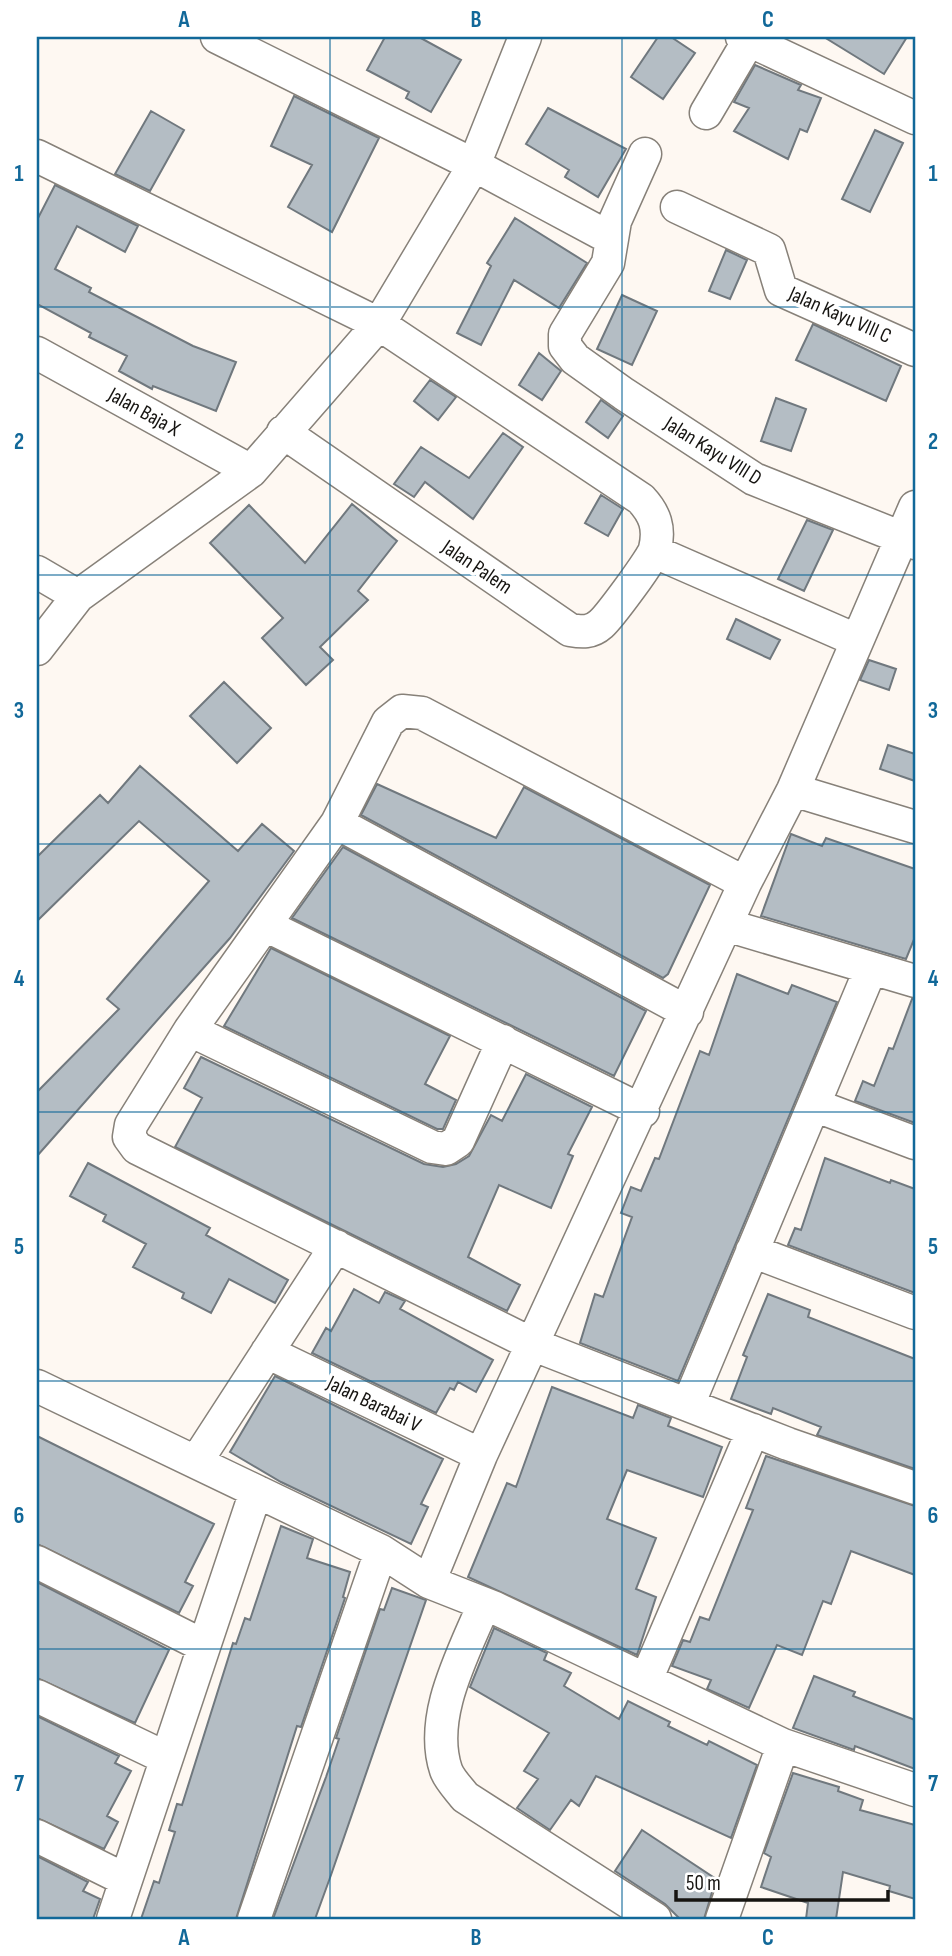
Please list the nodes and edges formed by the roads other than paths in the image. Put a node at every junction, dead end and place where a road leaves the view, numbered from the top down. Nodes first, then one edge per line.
1 (217, 37) edge
2 (525, 37) edge
3 (745, 38) edge
4 (706, 113) dead end
5 (915, 118) edge
6 (645, 154) dead end
7 (37, 156) edge
8 (474, 165) junction
9 (677, 207) dead end
10 (610, 238) junction
11 (379, 324) junction
12 (915, 349) edge
13 (37, 353) edge
14 (283, 432) junction
15 (251, 471) junction
16 (915, 507) edge
17 (908, 540) edge
18 (655, 552) junction
19 (37, 572) edge
20 (78, 596) junction
21 (856, 639) junction
22 (37, 649) edge
23 (793, 790) junction
24 (337, 823) junction
25 (915, 827) edge
26 (746, 883) junction
27 (265, 925) junction
28 (726, 925) junction
29 (871, 968) junction
30 (915, 981) edge
31 (687, 1013) junction
32 (190, 1030) junction
33 (503, 1041) junction
34 (814, 1105) junction
35 (643, 1111) junction
36 (915, 1143) edge
37 (336, 1246) junction
38 (752, 1251) junction
39 (915, 1313) edge
40 (534, 1345) junction
41 (267, 1352) junction
42 (37, 1386) edge
43 (688, 1405) junction
44 (753, 1430) junction
45 (481, 1455) junction
46 (196, 1462) junction
47 (915, 1488) edge
48 (256, 1491) junction
49 (381, 1551) junction
50 (37, 1562) edge
51 (429, 1582) junction
52 (484, 1604) junction
53 (204, 1646) junction
54 (646, 1679) junction
55 (37, 1696) edge
56 (783, 1745) junction
57 (166, 1758) junction
58 (915, 1790) edge
59 (37, 1836) edge
60 (126, 1880) junction
61 (113, 1919) edge
62 (254, 1919) edge
63 (655, 1919) edge
64 (722, 1919) edge

1 - 8 street
2 - 8 street
3 - 4 street
3 - 5 street
6 - 10 street
7 - 11 street
8 - 10 street
8 - 11 street
9 - 12 street, Jalan Kayu VIII C
10 - 17 street, Jalan Kayu VIII D
11 - 14 street
11 - 18 street
13 - 15 street, Jalan Baja X
14 - 15 street
14 - 18 street, Jalan Palem
15 - 20 street
16 - 17 street
17 - 21 street
18 - 21 street
19 - 20 street
20 - 22 street
21 - 23 street
23 - 25 street
23 - 26 street
24 - 26 street
24 - 27 street
24 - 31 street
26 - 28 street
27 - 32 street
27 - 33 street
28 - 29 street
28 - 31 street
29 - 30 street
29 - 34 street
31 - 35 street
32 - 33 street
32 - 37 street
33 - 35 street
34 - 36 street
34 - 38 street
35 - 40 street
37 - 40 street
37 - 41 street
38 - 39 street
38 - 43 street
40 - 43 street
40 - 45 street
41 - 45 street, Jalan Barabai V
41 - 46 street
42 - 46 street
43 - 44 street
44 - 47 street
44 - 54 street
45 - 51 street
46 - 48 street
48 - 49 street
48 - 53 street
49 - 51 street
49 - 62 street
50 - 53 street
51 - 52 street
52 - 54 street
52 - 63 street
53 - 57 street
54 - 56 street
55 - 57 street
56 - 58 street
56 - 64 street
57 - 60 street
59 - 60 street
60 - 61 street

